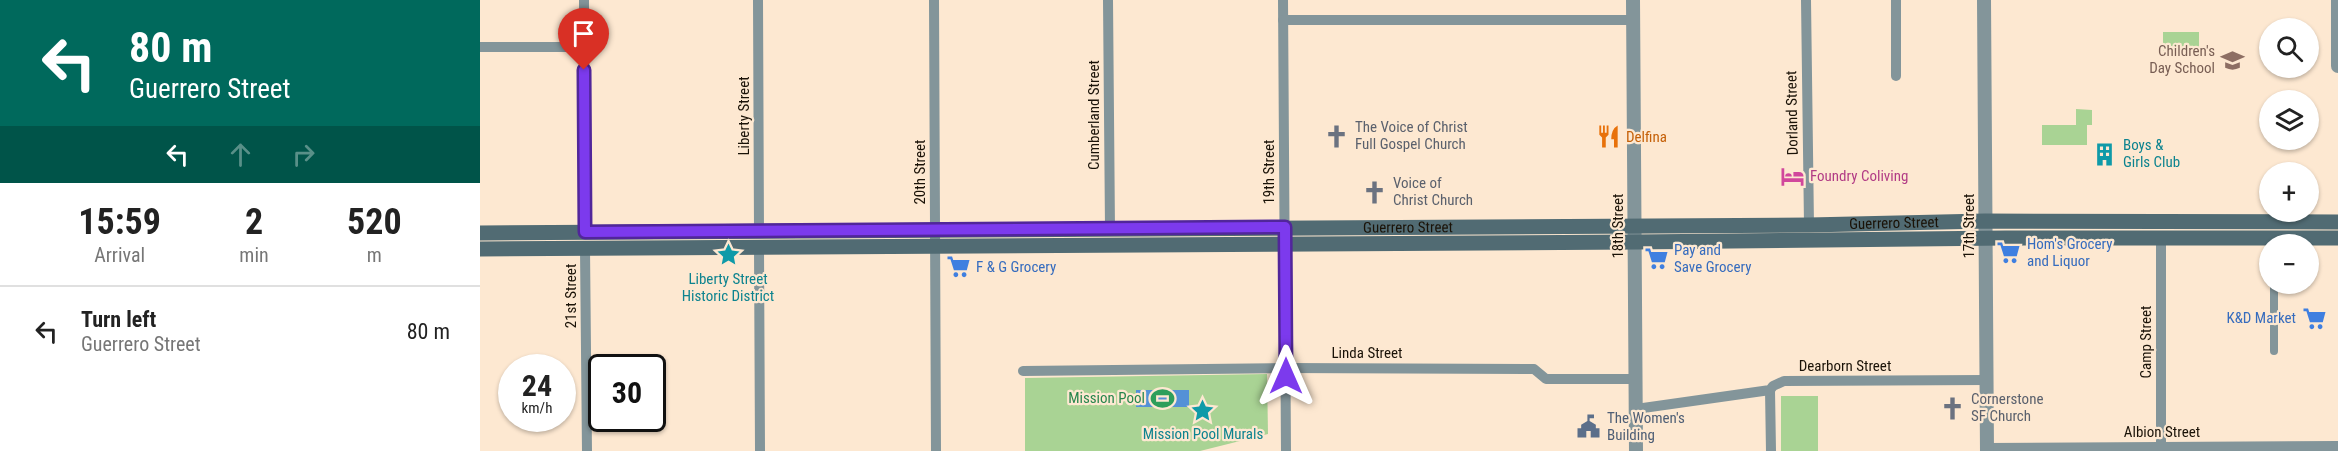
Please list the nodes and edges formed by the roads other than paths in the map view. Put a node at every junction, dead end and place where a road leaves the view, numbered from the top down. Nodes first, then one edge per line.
1 (584, 0) edge
2 (758, 0) edge
3 (934, 0) edge
4 (1108, 0) edge
5 (1283, 0) edge
6 (1633, 0) edge
7 (1806, 0) edge
8 (1896, 0) edge
9 (1984, 0) edge
10 (2337, 0) edge
11 (1283, 20) junction
12 (1633, 20) junction
13 (480, 47) edge
14 (584, 47) junction
15 (2338, 66) edge
16 (1896, 76) dead end
17 (1985, 221) junction
18 (2338, 222) edge
19 (1809, 225) junction
20 (1635, 226) junction
21 (1285, 227) junction
22 (935, 229) junction
23 (1110, 229) junction
24 (585, 232) junction
25 (759, 232) junction
26 (480, 233) edge
27 (2161, 237) junction
28 (1985, 238) junction
29 (2338, 238) edge
30 (2319, 239) edge
31 (2259, 240) edge
32 (1285, 243) junction
33 (1635, 243) junction
34 (935, 245) junction
35 (759, 248) junction
36 (480, 249) edge
37 (585, 249) junction
38 (2274, 294) edge
39 (2274, 351) dead end
40 (1285, 368) junction
41 (1023, 371) dead end
42 (1636, 380) junction
43 (1986, 380) junction
44 (1770, 390) junction
45 (1636, 409) junction
46 (2338, 446) edge
47 (2161, 447) junction
48 (1987, 450) edge
49 (587, 451) edge
50 (760, 451) edge
51 (936, 451) edge
52 (1286, 451) edge
53 (1636, 451) edge
54 (1771, 451) edge

1 - 14 street
2 - 25 street, Liberty Street
3 - 22 street, 20th Street
4 - 23 street, Cumberland Street
5 - 11 street, 19th Street
6 - 12 street, 18th Street
7 - 19 street, Dorland Street
8 - 16 street
9 - 17 street, 17th Street
10 - 15 street
11 - 12 street
11 - 21 street, 19th Street
12 - 20 street, 18th Street
13 - 14 street
14 - 24 street
17 - 18 main road, Guerrero Street
17 - 19 main road, Guerrero Street
17 - 28 street, 17th Street
19 - 20 main road, Guerrero Street
20 - 21 main road, Guerrero Street
20 - 33 street, 18th Street
21 - 23 main road, Guerrero Street
21 - 32 street, 19th Street
22 - 23 main road, Guerrero Street
22 - 25 main road, Guerrero Street
22 - 34 street, 20th Street
24 - 25 main road, Guerrero Street
24 - 26 main road, Guerrero Street
27 - 28 main road, Guerrero Street
27 - 31 main road, Guerrero Street
27 - 47 street, Camp Street
28 - 33 main road, Guerrero Street
28 - 43 street, 17th Street
29 - 30 main road, Guerrero Street
32 - 33 main road, Guerrero Street
32 - 34 main road, Guerrero Street
32 - 40 street, 19th Street
33 - 42 street, 18th Street
34 - 35 main road, Guerrero Street
34 - 51 street, 20th Street
35 - 37 main road, Guerrero Street
35 - 50 street
36 - 37 main road, Guerrero Street
37 - 49 street, 21st Street
38 - 39 street
40 - 41 street, Linda Street
40 - 42 street, Linda Street
40 - 52 street, 19th Street
42 - 45 street, 18th Street
43 - 44 street, Dearborn Street
43 - 48 street, 17th Street
44 - 45 street, Dearborn Street
44 - 54 street
45 - 53 street, 18th Street
46 - 47 street, Albion Street
47 - 48 street, Albion Street

